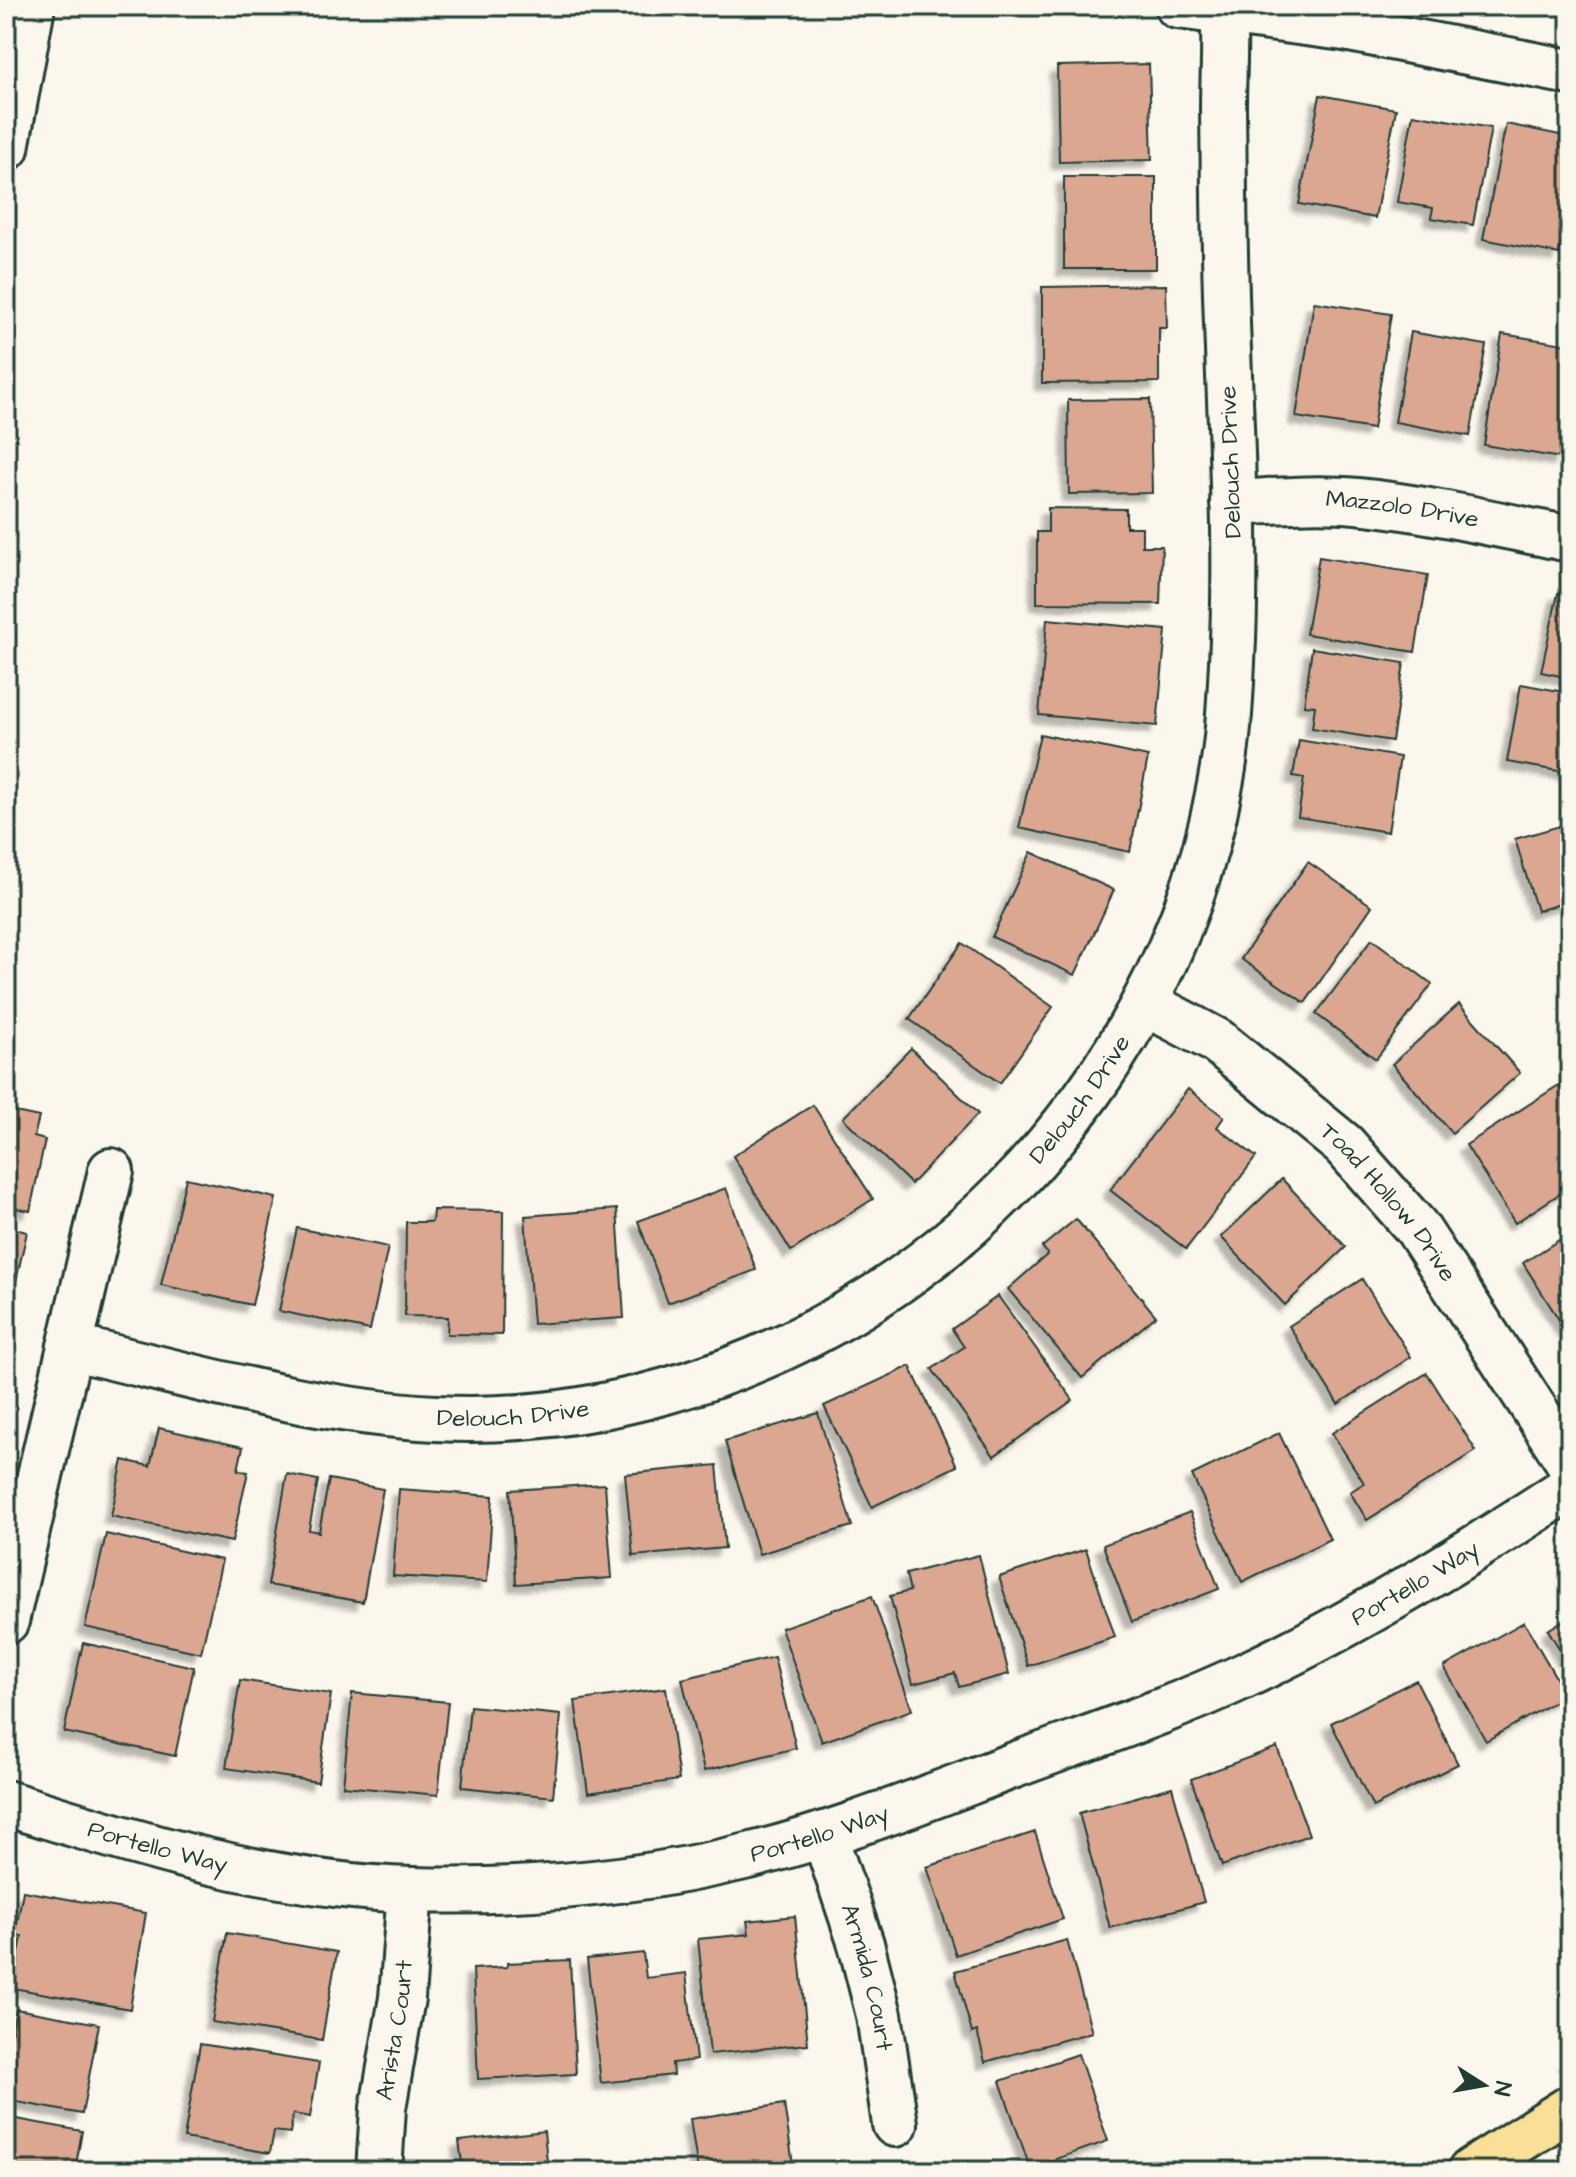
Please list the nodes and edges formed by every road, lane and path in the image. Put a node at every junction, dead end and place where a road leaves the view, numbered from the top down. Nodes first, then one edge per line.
1 (32, 6) edge
2 (1178, 6) edge
3 (1225, 8) edge
4 (1570, 72) edge
5 (6, 148) edge
6 (1233, 503) junction
7 (1570, 539) edge
8 (1145, 1003) junction
9 (111, 1171) dead end
10 (70, 1347) junction
11 (1570, 1464) edge
12 (1570, 1487) edge
13 (6, 1621) edge
14 (6, 1803) edge
15 (824, 1834) junction
16 (410, 1890) junction
17 (1570, 2108) edge
18 (895, 2124) dead end
19 (379, 2171) edge
20 (1471, 2171) edge

1 - 5 street
2 - 3 street
3 - 4 street
3 - 6 street, Delouch Drive
6 - 7 street, Mazzolo Drive
6 - 8 street, Delouch Drive
8 - 10 street, Delouch Drive
8 - 11 street, Toad Hollow Drive
9 - 10 street
10 - 13 street
12 - 15 street, Portello Way
14 - 16 street, Portello Way
15 - 16 street, Portello Way
15 - 18 street, Armida Court
16 - 19 street, Arista Court
17 - 20 highway

